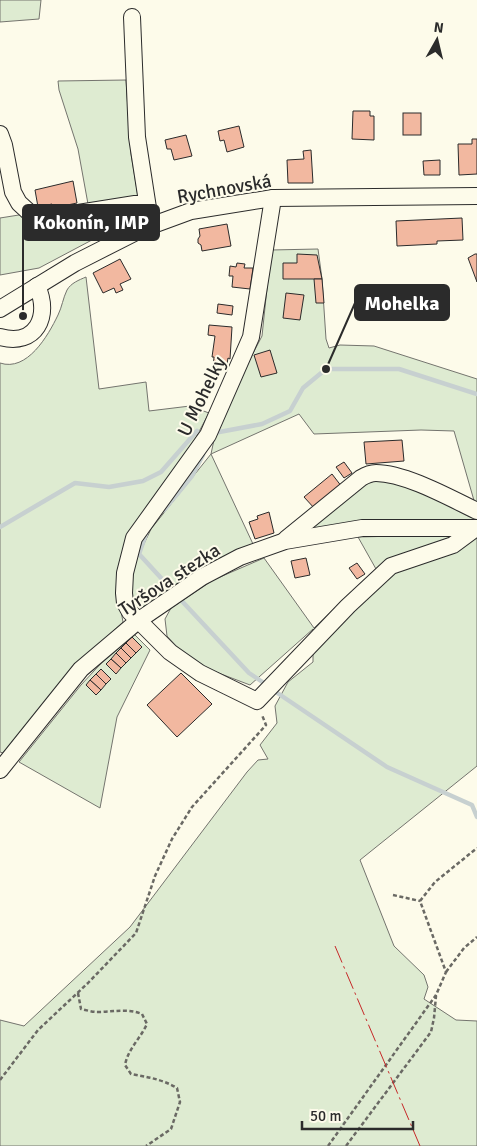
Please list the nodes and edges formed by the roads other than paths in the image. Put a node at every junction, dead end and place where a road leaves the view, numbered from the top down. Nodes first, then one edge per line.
1 (132, 17) dead end
2 (0, 134) edge
3 (477, 196) edge
4 (273, 198) junction
5 (148, 208) junction
6 (155, 223) junction
7 (37, 286) junction
8 (0, 309) edge
9 (0, 337) edge
10 (477, 511) edge
11 (477, 528) edge
12 (285, 541) junction
13 (139, 620) junction
14 (0, 770) edge

1 - 5 street
2 - 5 street
3 - 4 street, Rychnovská
4 - 6 street, Rychnovská
4 - 13 street, U Mohelky
5 - 6 street
6 - 7 street, Rychnovská
7 - 8 street, Rychnovská
7 - 9 street
10 - 12 street
11 - 12 street, Tyršova stezka
11 - 13 street, U Mohelky
12 - 13 street, Tyršova stezka
13 - 14 street, Tyršova stezka

